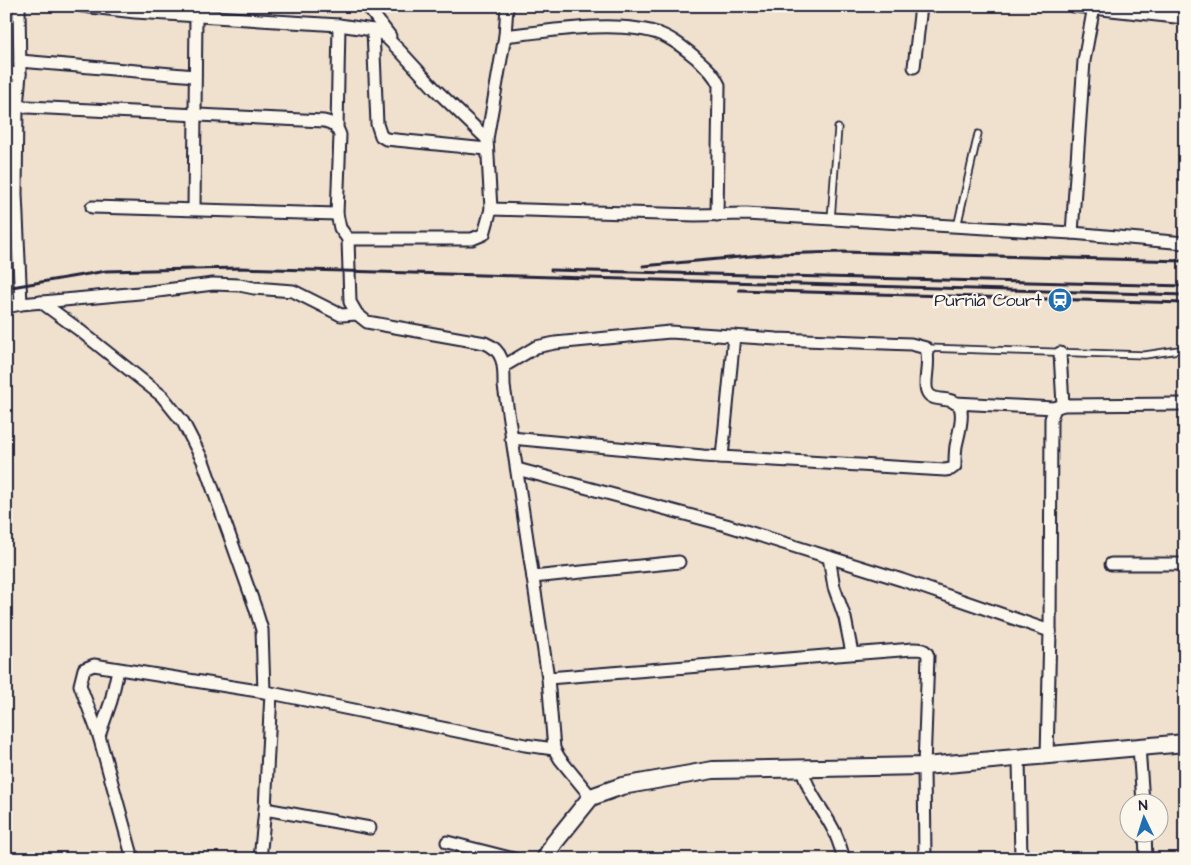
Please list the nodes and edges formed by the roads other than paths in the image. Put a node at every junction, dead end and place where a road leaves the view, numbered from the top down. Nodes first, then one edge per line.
1 (19, 6) edge
2 (82, 6) edge
3 (367, 6) edge
4 (508, 6) edge
5 (921, 6) edge
6 (1074, 6) edge
7 (1094, 8) edge
8 (196, 16) junction
9 (1185, 18) edge
10 (339, 25) junction
11 (373, 30) junction
12 (505, 36) junction
13 (401, 52) junction
14 (20, 61) junction
15 (914, 66) dead end
16 (6, 73) edge
17 (20, 74) junction
18 (195, 76) junction
19 (12, 106) edge
20 (195, 115) junction
21 (838, 128) dead end
22 (337, 129) junction
23 (978, 134) dead end
24 (487, 144) junction
25 (92, 207) dead end
26 (194, 209) junction
27 (491, 209) junction
28 (337, 214) junction
29 (717, 215) junction
30 (831, 219) junction
31 (957, 226) junction
32 (1072, 233) junction
33 (348, 239) junction
34 (1185, 243) edge
35 (41, 302) junction
36 (21, 304) junction
37 (6, 307) edge
38 (357, 314) junction
39 (734, 336) junction
40 (926, 348) junction
41 (1185, 349) edge
42 (1060, 353) junction
43 (504, 366) junction
44 (955, 403) junction
45 (1185, 404) edge
46 (1059, 407) junction
47 (511, 438) junction
48 (722, 457) junction
49 (517, 469) junction
50 (829, 557) junction
51 (679, 562) dead end
52 (1112, 564) dead end
53 (1185, 564) edge
54 (533, 577) junction
55 (1050, 631) junction
56 (852, 653) junction
57 (118, 670) junction
58 (548, 678) junction
59 (268, 693) junction
60 (99, 736) junction
61 (1185, 743) edge
62 (1140, 747) junction
63 (554, 748) junction
64 (1047, 756) junction
65 (1019, 759) junction
66 (924, 766) junction
67 (802, 768) junction
68 (1142, 792) edge
69 (591, 797) junction
70 (265, 809) junction
71 (370, 828) dead end
72 (447, 842) dead end
73 (1145, 842) edge
74 (133, 859) edge
75 (260, 859) edge
76 (514, 859) edge
77 (545, 859) edge
78 (844, 859) edge
79 (925, 859) edge
80 (1021, 859) edge
81 (1146, 859) edge

1 - 14 street
2 - 8 street
3 - 13 street
4 - 12 street
5 - 15 street
6 - 7 street
7 - 9 street
7 - 32 street
8 - 10 street
8 - 18 street
10 - 11 street
10 - 22 street
11 - 13 street
11 - 24 street
12 - 24 street
12 - 29 street
13 - 24 street
14 - 17 street
14 - 18 street
16 - 17 street
17 - 19 street
18 - 20 street
19 - 20 street
19 - 36 street
20 - 22 street
20 - 26 street
21 - 30 lane
22 - 28 street
23 - 31 lane
24 - 27 street
25 - 26 street
26 - 28 street
27 - 29 street
27 - 33 street
28 - 33 street
29 - 30 street
30 - 31 street
31 - 32 street
32 - 34 street
33 - 38 street
35 - 36 street
35 - 38 street
35 - 59 street
36 - 37 street
38 - 43 street
39 - 40 street
39 - 43 street
39 - 48 street
40 - 42 lane
40 - 44 street
41 - 42 lane
42 - 46 street
43 - 47 street
44 - 46 street
44 - 48 street
45 - 46 street
46 - 55 street
47 - 48 street
47 - 49 street
49 - 50 street
49 - 54 street
50 - 55 street
50 - 56 street
51 - 54 street
52 - 53 street
54 - 58 street
55 - 64 street
56 - 58 street
56 - 66 street
57 - 59 street
57 - 60 street
57 - 60 street
58 - 63 street
59 - 63 street
59 - 70 street
60 - 74 street
61 - 62 street
62 - 64 street
62 - 68 street
63 - 69 street
64 - 65 street
65 - 66 street
65 - 80 street
66 - 67 street
66 - 79 street
67 - 69 street
67 - 78 street
69 - 77 street
70 - 71 street
70 - 75 street
72 - 76 street
73 - 81 street

